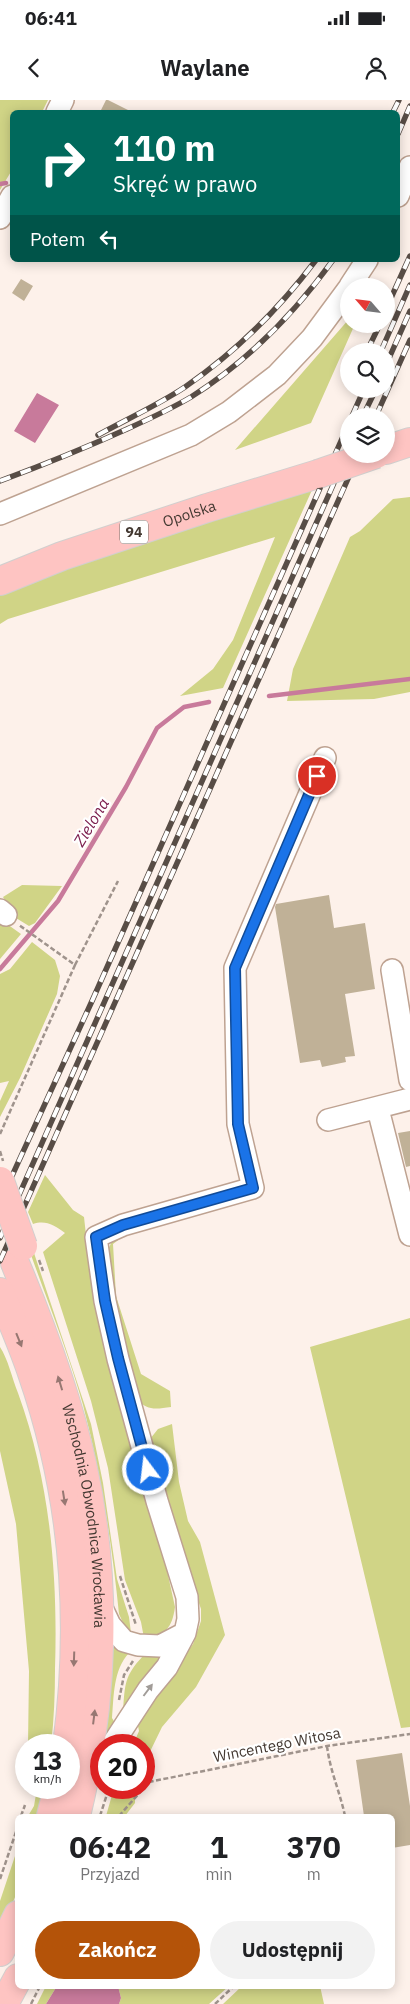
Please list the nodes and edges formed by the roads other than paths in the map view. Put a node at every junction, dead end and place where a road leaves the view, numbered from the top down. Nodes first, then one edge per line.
1 (410, 167) edge
2 (400, 191) edge
3 (10, 200) edge
4 (0, 218) edge
5 (366, 262) edge
6 (355, 278) edge
7 (340, 299) edge
8 (410, 442) edge
9 (395, 447) edge
10 (350, 463) edge
11 (0, 514) edge
12 (2, 579) edge
13 (324, 758) dead end
14 (392, 970) dead end
15 (410, 1080) edge
16 (410, 1099) edge
17 (378, 1109) junction
18 (328, 1120) dead end
19 (0, 1181) edge
20 (0, 1227) edge
21 (410, 1235) edge
22 (19, 1254) junction
23 (0, 1293) edge
24 (99, 1603) junction
25 (185, 1633) junction
26 (67, 1734) edge
27 (118, 1734) edge
28 (90, 1796) edge
29 (55, 1799) edge
30 (52, 1814) edge
31 (77, 1814) edge
32 (78, 1814) edge
33 (15, 1921) edge
34 (0, 1952) edge
35 (15, 1984) edge
36 (4, 2004) edge

1 - 2 street
3 - 4 street
5 - 6 street
7 - 11 street
8 - 9 main road
10 - 12 main road, Opolska / 94, bridge
13 - 25 street
14 - 15 street
16 - 17 street
17 - 18 street
17 - 21 street
19 - 22 main road, bridge
20 - 22 main road
24 -> 22 main road, Wschodnia Obwodnica Wrocławia
23 -> 26 main road, Wschodnia Obwodnica Wrocławia
24 - 25 street
31 -> 24 main road, Wschodnia Obwodnica Wrocławia
27 -> 25 street
28 - 32 street
29 - 30 main road
33 - 34 main road
35 - 36 main road

